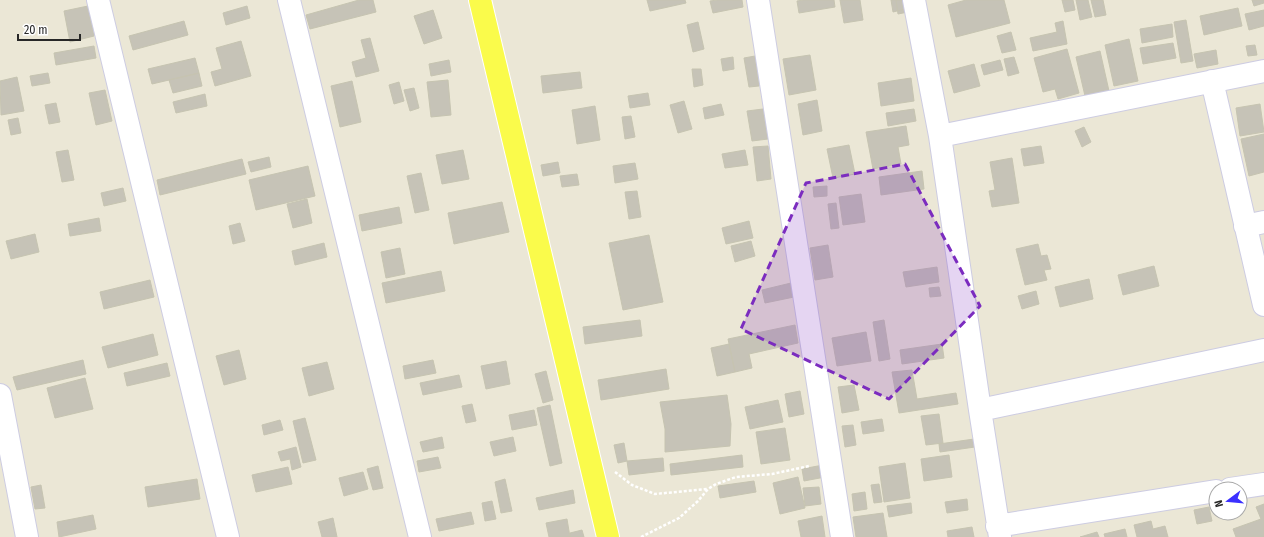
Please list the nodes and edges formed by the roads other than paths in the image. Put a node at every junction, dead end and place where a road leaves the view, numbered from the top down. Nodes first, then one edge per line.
1 (98, 0) edge
2 (289, 0) edge
3 (480, 0) edge
4 (758, 0) edge
5 (914, 0) edge
6 (1264, 71) edge
7 (1212, 81) junction
8 (940, 136) junction
9 (1255, 224) edge
10 (1264, 306) edge
11 (1264, 350) edge
12 (0, 396) edge
13 (980, 410) junction
14 (1264, 484) edge
15 (1248, 486) edge
16 (1208, 492) edge
17 (998, 531) edge
18 (27, 537) edge
19 (228, 537) edge
20 (420, 537) edge
21 (608, 537) edge
22 (842, 537) edge

1 - 19 street
2 - 20 street
3 - 21 main road
4 - 22 street
5 - 8 street
6 - 7 street
7 - 8 street
7 - 9 street
8 - 13 street
9 - 10 street
11 - 13 street
12 - 18 street
13 - 17 street
14 - 15 street
16 - 17 street

